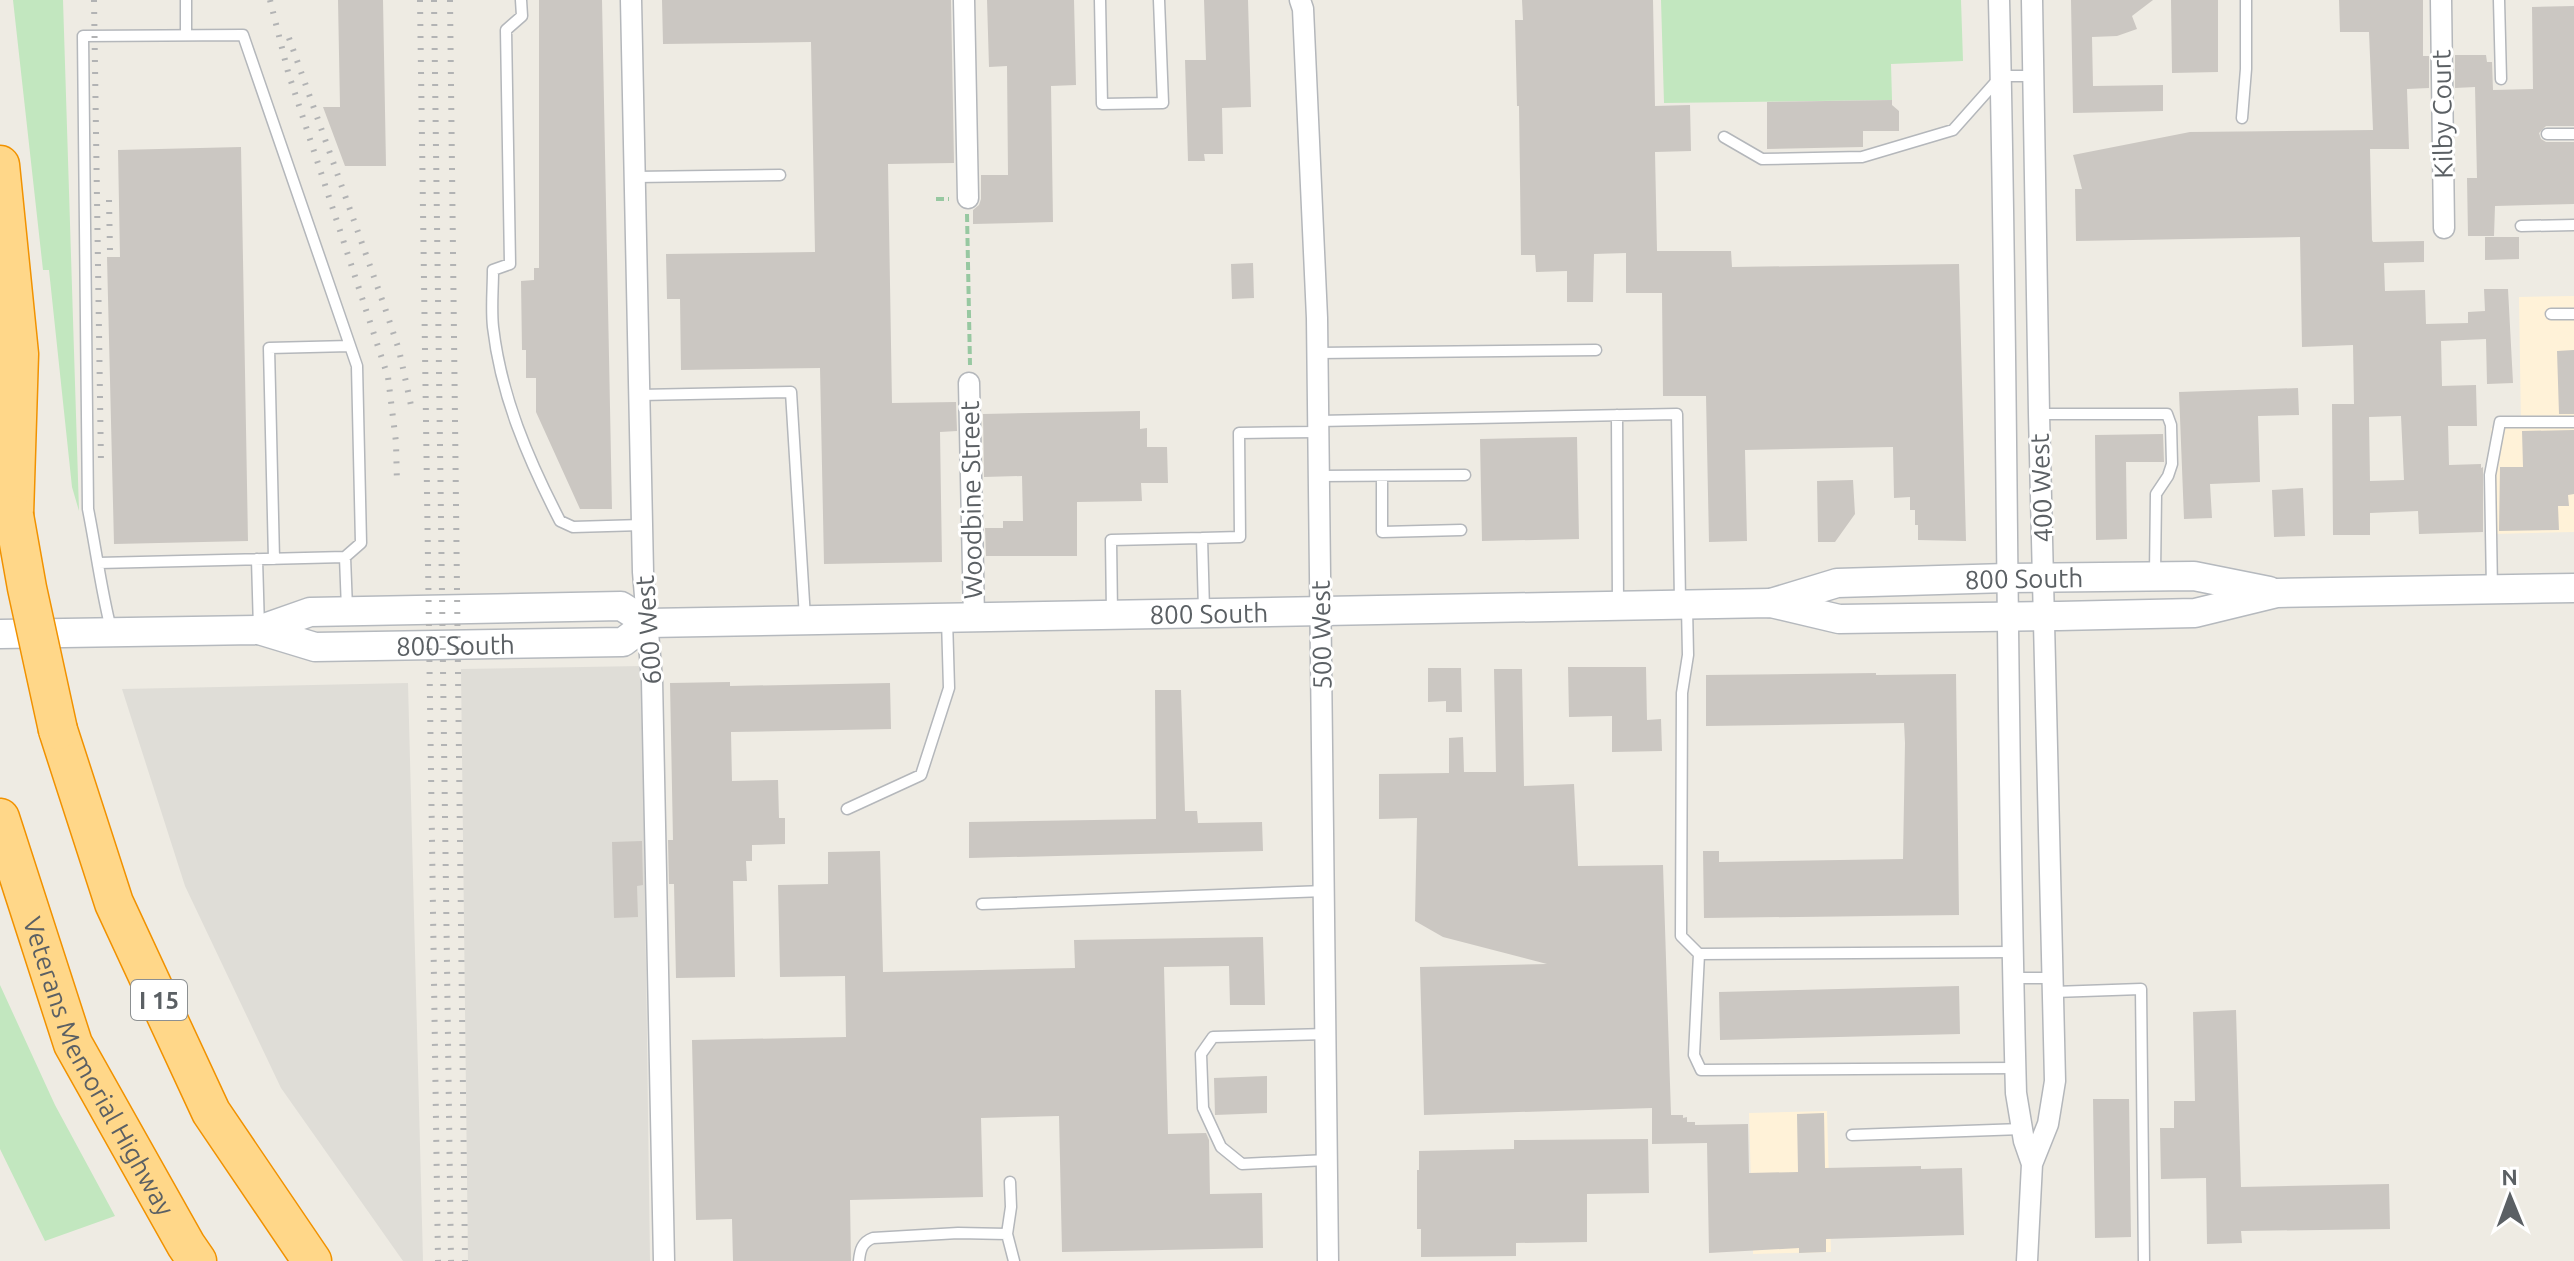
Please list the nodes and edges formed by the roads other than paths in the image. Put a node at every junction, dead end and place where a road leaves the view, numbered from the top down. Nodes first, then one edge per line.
1 (186, 0) edge
2 (521, 0) edge
3 (631, 0) edge
4 (964, 0) edge
5 (1100, 0) edge
6 (1159, 0) edge
7 (1999, 0) edge
8 (2032, 0) edge
9 (2246, 0) edge
10 (2441, 0) edge
11 (2499, 0) edge
12 (1303, 3) edge
13 (186, 35) junction
14 (2001, 76) junction
15 (2033, 76) junction
16 (2501, 79) dead end
17 (2242, 118) dead end
18 (2547, 134) dead end
19 (2574, 134) edge
20 (1724, 137) dead end
21 (0, 165) edge
22 (780, 175) dead end
23 (635, 177) junction
24 (967, 203) road end
25 (2574, 225) edge
26 (2521, 226) dead end
27 (2444, 228) dead end
28 (2551, 314) dead end
29 (2574, 314) edge
30 (350, 346) junction
31 (1596, 350) dead end
32 (1317, 353) junction
33 (969, 383) road end
34 (640, 395) junction
35 (2039, 414) junction
36 (1617, 415) junction
37 (2574, 422) edge
38 (1318, 426) junction
39 (0, 440) edge
40 (1465, 475) dead end
41 (1319, 476) junction
42 (1382, 476) junction
43 (14, 515) junction
44 (642, 525) junction
45 (1461, 530) dead end
46 (1202, 538) junction
47 (345, 557) junction
48 (257, 559) junction
49 (274, 559) junction
50 (98, 563) junction
51 (2155, 576) junction
52 (2007, 578) junction
53 (2044, 578) junction
54 (2574, 588) edge
55 (2492, 589) junction
56 (2277, 593) junction
57 (1771, 603) junction
58 (1684, 605) junction
59 (1618, 606) junction
60 (347, 611) junction
61 (1321, 612) junction
62 (1204, 614) junction
63 (1112, 615) junction
64 (2007, 616) junction
65 (2045, 616) junction
66 (961, 617) junction
67 (806, 620) junction
68 (648, 623) junction
69 (259, 630) junction
70 (112, 631) junction
71 (0, 634) edge
72 (847, 809) dead end
73 (0, 818) edge
74 (1325, 891) junction
75 (982, 904) dead end
76 (2013, 952) junction
77 (1699, 954) junction
78 (2014, 978) junction
79 (2054, 985) junction
80 (1327, 1034) junction
81 (2015, 1068) junction
82 (2022, 1129) junction
83 (1852, 1135) dead end
84 (1327, 1160) junction
85 (2032, 1164) junction
86 (1010, 1182) dead end
87 (1007, 1234) junction
88 (192, 1253) edge
89 (308, 1255) edge
90 (664, 1261) edge
91 (859, 1261) edge
92 (1014, 1261) edge
93 (1328, 1261) edge
94 (2027, 1261) edge
95 (2144, 1261) edge

1 - 13 lane
2 - 44 lane
3 - 23 street, 600 West
4 - 24 street
5 - 6 lane
7 - 14 street, 400 West
8 - 15 street, 400 West
9 - 17 lane
10 - 27 street, Kilby Court
11 - 16 lane
12 - 32 street, 500 West
13 - 30 lane
13 - 50 lane
14 - 15 lane
14 - 20 lane
14 - 52 street, 400 West
15 - 35 street, 400 West
18 - 19 lane
21 - 43 highway
22 - 23 lane
23 - 34 street, 600 West
25 - 26 lane
28 - 29 lane
30 - 47 lane
30 - 49 lane
31 - 32 lane
32 - 38 street, 500 West
33 - 66 street, Woodbine Street
34 - 44 street, 600 West
34 - 67 lane
35 - 51 lane
35 - 53 street, 400 West
36 - 38 lane
36 - 58 lane
36 - 59 lane
37 - 55 lane
38 - 41 street, 500 West
38 - 46 lane
39 - 43 highway, I 15
40 - 42 lane
41 - 42 lane
41 - 61 street, 500 West
42 - 45 lane
43 - 89 highway, I 15, bridge
44 - 68 street, 600 West
46 - 62 lane
46 - 63 lane
47 - 49 lane
47 - 60 lane
48 - 49 lane
48 - 50 lane
48 - 69 lane
50 - 70 lane
51 - 53 street, 800 South
51 - 56 street, 800 South
52 - 53 street, 800 South
52 - 57 street, 800 South
52 - 64 street, 400 West
53 - 65 street, 400 West
54 - 55 street, 800 South
55 - 56 street, 800 South
56 - 65 street, 800 South
57 - 58 street, 800 South
57 - 64 street, 800 South
58 - 59 street, 800 South
58 - 77 lane
59 - 61 street, 800 South
60 - 68 street, 800 South
60 - 69 street, 800 South
61 - 62 street, 800 South
61 - 74 street, 500 West
62 - 63 street, 800 South
63 - 66 street, 800 South
64 - 65 street, 800 South
64 - 76 street, 400 West
65 - 79 street, 400 West
66 - 67 street, 800 South
66 - 72 lane
67 - 68 street, 800 South
68 - 69 street, 800 South
68 - 90 street, 600 West
69 - 70 street, 800 South
70 - 71 street, 800 South
73 - 88 highway, Veterans Memorial Highway
74 - 75 lane
74 - 80 street, 500 West
76 - 77 lane
76 - 78 street, 400 West
77 - 81 lane
78 - 79 lane
78 - 81 street, 400 West
79 - 85 street, 400 West
79 - 95 lane
80 - 84 street, 500 West
80 - 84 lane
81 - 82 street, 400 West
82 - 83 lane
82 - 85 street, 400 West
84 - 93 street, 500 West
85 - 94 street, 400 West
86 - 87 lane
87 - 91 lane
87 - 92 lane

